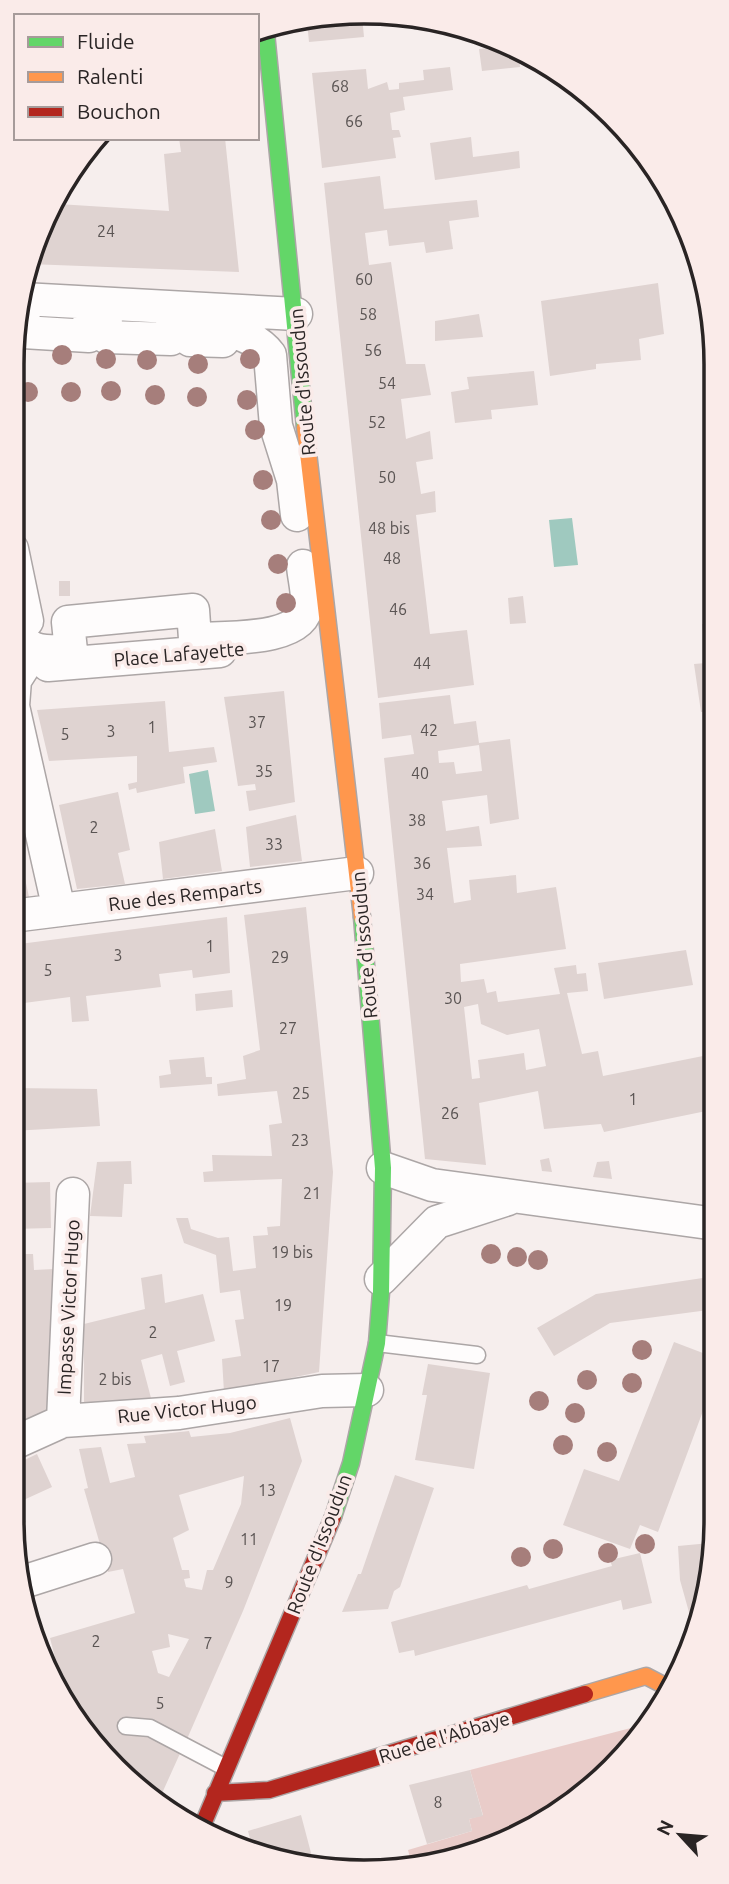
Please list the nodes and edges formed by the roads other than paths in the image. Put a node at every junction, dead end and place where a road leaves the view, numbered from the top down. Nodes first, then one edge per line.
1 (267, 39) edge
2 (31, 299) edge
3 (296, 314) junction
4 (26, 332) edge
5 (24, 607) edge
6 (24, 622) edge
7 (331, 639) junction
8 (24, 642) edge
9 (24, 655) edge
10 (24, 755) edge
11 (357, 873) junction
12 (59, 910) junction
13 (24, 914) edge
14 (383, 1168) junction
15 (73, 1194) dead end
16 (516, 1197) junction
17 (704, 1222) edge
18 (381, 1279) junction
19 (377, 1343) junction
20 (477, 1355) dead end
21 (367, 1390) junction
22 (63, 1420) junction
23 (24, 1438) edge
24 (95, 1559) dead end
25 (30, 1580) edge
26 (662, 1685) edge
27 (126, 1726) dead end
28 (226, 1768) junction
29 (215, 1793) junction
30 (205, 1819) edge

1 - 3 main road, Route d'Issoudun
2 - 3 street
3 - 7 main road, Route d'Issoudun
4 - 8 street, Place Lafayette
5 - 6 street, Place Lafayette
7 - 9 street, Place Lafayette
7 - 11 main road, Route d'Issoudun
10 - 12 street
11 - 12 street, Rue des Remparts
11 - 14 main road, Route d'Issoudun
12 - 13 street, Rue des Remparts
14 - 16 street
14 - 18 main road, Route d'Issoudun
15 - 22 street, Impasse Victor Hugo
16 - 17 street
16 - 18 street
18 - 19 main road, Route d'Issoudun
19 - 20 lane
19 - 21 main road, Route d'Issoudun
21 - 22 street, Rue Victor Hugo
21 - 28 main road, Route d'Issoudun
22 - 23 street, Rue Victor Hugo
24 - 25 street
26 - 29 main road, Rue de l'Abbaye
27 - 28 lane
28 - 29 main road, Route d'Issoudun
29 - 30 main road, Route d'Issoudun

